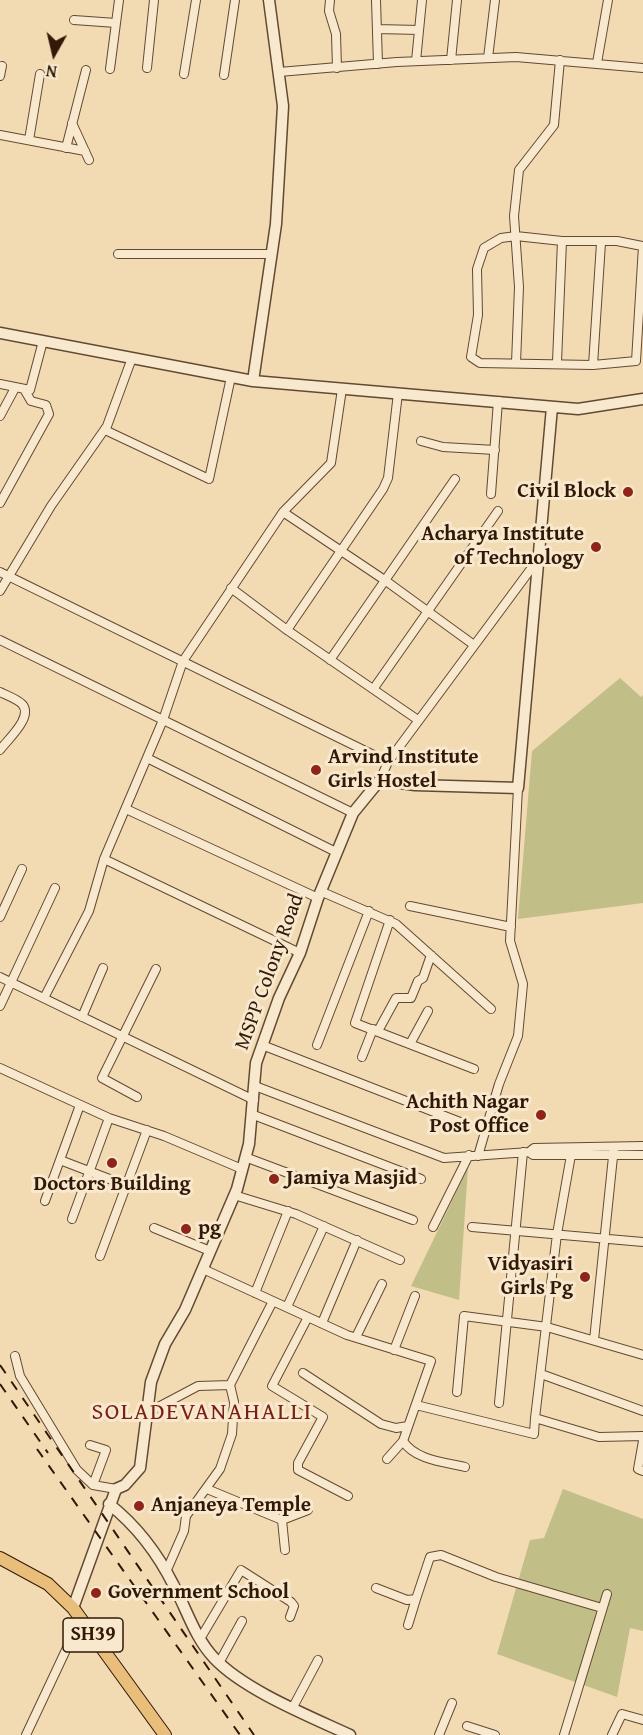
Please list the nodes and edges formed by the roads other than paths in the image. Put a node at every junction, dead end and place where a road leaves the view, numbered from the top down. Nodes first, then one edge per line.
1 (119, 0) edge
2 (154, 0) edge
3 (196, 0) edge
4 (235, 0) edge
5 (269, 0) edge
6 (330, 0) edge
7 (376, 0) edge
8 (422, 0) edge
9 (457, 0) edge
10 (495, 0) edge
11 (608, 0) edge
12 (74, 20) dead end
13 (116, 23) junction
14 (377, 29) junction
15 (419, 30) junction
16 (488, 58) junction
17 (451, 60) junction
18 (560, 60) junction
19 (416, 62) junction
20 (597, 63) junction
21 (378, 64) junction
22 (2, 66) edge
23 (147, 68) dead end
24 (337, 68) junction
25 (643, 68) edge
26 (110, 69) dead end
27 (86, 70) dead end
28 (279, 72) junction
29 (40, 74) dead end
30 (184, 74) dead end
31 (224, 75) dead end
32 (0, 76) edge
33 (72, 123) junction
34 (0, 135) edge
35 (29, 140) junction
36 (66, 148) junction
37 (85, 151) junction
38 (89, 160) dead end
39 (516, 236) junction
40 (562, 241) junction
41 (601, 243) junction
42 (643, 246) edge
43 (118, 254) dead end
44 (272, 254) junction
45 (0, 333) edge
46 (43, 341) junction
47 (132, 358) junction
48 (557, 362) junction
49 (516, 363) junction
50 (593, 365) junction
51 (231, 377) junction
52 (253, 381) junction
53 (0, 384) edge
54 (15, 388) junction
55 (24, 389) junction
56 (342, 389) junction
57 (398, 393) junction
58 (643, 399) edge
59 (498, 401) junction
60 (552, 407) junction
61 (0, 416) edge
62 (105, 430) junction
63 (421, 441) dead end
64 (495, 450) junction
65 (455, 479) dead end
66 (492, 494) dead end
67 (0, 503) edge
68 (498, 511) dead end
69 (283, 513) junction
70 (340, 550) junction
71 (540, 557) junction
72 (0, 572) edge
73 (9, 576) junction
74 (386, 581) junction
75 (231, 588) junction
76 (0, 591) edge
77 (427, 612) junction
78 (287, 630) junction
79 (0, 640) edge
80 (474, 645) junction
81 (330, 660) junction
82 (183, 661) junction
83 (374, 688) junction
84 (0, 692) edge
85 (164, 720) junction
86 (418, 720) junction
87 (0, 750) edge
88 (147, 758) junction
89 (388, 762) junction
90 (380, 780) junction
91 (518, 788) junction
92 (126, 809) junction
93 (353, 813) junction
94 (336, 852) junction
95 (104, 859) junction
96 (22, 869) dead end
97 (55, 888) dead end
98 (319, 894) junction
99 (410, 906) dead end
100 (369, 910) junction
101 (0, 917) edge
102 (390, 920) junction
103 (511, 927) junction
104 (300, 953) junction
105 (431, 955) junction
106 (103, 968) dead end
107 (156, 969) dead end
108 (0, 977) edge
109 (11, 982) junction
110 (44, 998) junction
111 (0, 1006) edge
112 (491, 1009) dead end
113 (428, 1011) dead end
114 (82, 1017) junction
115 (375, 1030) junction
116 (123, 1037) junction
117 (410, 1044) junction
118 (262, 1045) junction
119 (317, 1045) dead end
120 (362, 1057) dead end
121 (0, 1068) edge
122 (474, 1069) dead end
123 (255, 1086) junction
124 (137, 1097) dead end
125 (254, 1100) junction
126 (80, 1105) junction
127 (251, 1114) junction
128 (110, 1118) junction
129 (460, 1122) dead end
130 (147, 1130) junction
131 (643, 1146) edge
132 (614, 1151) junction
133 (526, 1152) junction
134 (468, 1155) junction
135 (572, 1155) junction
136 (643, 1155) edge
137 (478, 1156) junction
138 (245, 1157) junction
139 (60, 1160) junction
140 (242, 1169) junction
141 (90, 1172) junction
142 (421, 1179) dead end
143 (125, 1185) junction
144 (234, 1195) junction
145 (45, 1201) dead end
146 (288, 1211) junction
147 (72, 1220) dead end
148 (412, 1220) dead end
149 (324, 1226) junction
150 (434, 1227) dead end
151 (472, 1227) dead end
152 (154, 1228) dead end
153 (516, 1230) junction
154 (557, 1234) junction
155 (604, 1239) junction
156 (357, 1240) junction
157 (643, 1242) edge
158 (210, 1251) junction
159 (100, 1256) dead end
160 (400, 1260) dead end
161 (203, 1269) junction
162 (382, 1284) dead end
163 (255, 1293) junction
164 (415, 1296) dead end
165 (273, 1301) junction
166 (287, 1307) junction
167 (308, 1317) junction
168 (507, 1320) junction
169 (322, 1323) junction
170 (547, 1327) junction
171 (356, 1337) junction
172 (594, 1340) junction
173 (394, 1350) junction
174 (643, 1355) edge
175 (15, 1356) dead end
176 (303, 1373) dead end
177 (541, 1374) junction
178 (230, 1385) junction
179 (457, 1392) dead end
180 (499, 1403) dead end
181 (416, 1405) junction
182 (643, 1411) edge
183 (147, 1413) junction
184 (536, 1418) junction
185 (408, 1426) junction
186 (643, 1439) edge
187 (403, 1441) junction
188 (90, 1445) dead end
189 (387, 1459) dead end
190 (465, 1467) dead end
191 (643, 1470) edge
192 (93, 1485) junction
193 (116, 1489) junction
194 (207, 1489) junction
195 (348, 1496) dead end
196 (109, 1504) junction
197 (308, 1510) dead end
198 (282, 1520) junction
199 (285, 1550) dead end
200 (0, 1558) edge
201 (166, 1572) junction
202 (376, 1588) dead end
203 (607, 1594) dead end
204 (416, 1599) junction
205 (602, 1608) junction
206 (77, 1613) junction
207 (290, 1617) dead end
208 (243, 1621) dead end
209 (408, 1625) dead end
210 (200, 1639) junction
211 (318, 1660) dead end
212 (219, 1663) junction
213 (452, 1703) dead end
214 (293, 1707) junction
215 (643, 1720) edge
216 (467, 1726) dead end
217 (26, 1735) edge
218 (165, 1735) edge
219 (348, 1735) edge
220 (439, 1735) edge
221 (495, 1735) edge
222 (564, 1735) edge
223 (612, 1735) edge

1 - 13 street
2 - 23 street
3 - 30 street
4 - 31 street
5 - 28 street
6 - 24 street
7 - 14 street
8 - 15 street
9 - 17 street
10 - 16 street
11 - 20 street
12 - 13 street
13 - 26 street
14 - 15 street
14 - 21 street
15 - 19 street
16 - 17 street
16 - 18 street
17 - 19 street
18 - 20 street
18 - 39 street
19 - 21 street
20 - 25 street
21 - 24 street
22 - 32 street
24 - 28 street
27 - 33 street
28 - 44 street
29 - 35 street
33 - 36 street
33 - 37 street
34 - 35 street
35 - 36 street
36 - 37 street
37 - 38 street
39 - 40 street
39 - 49 street
39 - 49 street
40 - 41 street
40 - 48 street
41 - 42 street
41 - 50 street
42 - 50 street
43 - 44 street
44 - 52 street
45 - 46 street
46 - 47 street
46 - 55 street
47 - 51 street
47 - 62 street
48 - 49 street
48 - 50 street
51 - 52 street
51 - 62 street
52 - 56 street
53 - 54 street
54 - 55 street
54 - 61 street
55 - 67 street
56 - 57 street
56 - 69 street
57 - 59 street
57 - 70 street
58 - 60 street
59 - 60 street
59 - 64 street
60 - 71 street
62 - 73 street
63 - 64 street
64 - 66 street
65 - 74 street
68 - 77 street
69 - 70 street
69 - 75 street
70 - 74 street
70 - 78 street
71 - 80 street, MSPP Colony Road
71 - 91 street
72 - 73 street
73 - 76 street
73 - 82 street
74 - 77 street
74 - 81 street
75 - 78 street
75 - 82 street
77 - 80 street
77 - 83 street
78 - 81 street
79 - 85 street
80 - 86 street, MSPP Colony Road
81 - 83 street
82 - 85 street
82 - 89 street
83 - 86 street
84 - 87 street
85 - 88 street
85 - 93 street
86 - 89 street, MSPP Colony Road
88 - 92 street
88 - 94 street
89 - 90 street, MSPP Colony Road
90 - 91 street
90 - 93 street, MSPP Colony Road
91 - 103 street
92 - 95 street
92 - 98 street
93 - 94 street, MSPP Colony Road
94 - 98 street, MSPP Colony Road
95 - 104 street
95 - 110 street
96 - 101 street
97 - 109 street
98 - 100 street
98 - 104 street, MSPP Colony Road
99 - 103 street
100 - 102 street
100 - 119 street
102 - 105 street
102 - 115 street
103 - 137 street
104 - 118 street, MSPP Colony Road
105 - 112 street
105 - 115 street
106 - 114 street
107 - 116 street
108 - 109 street
109 - 110 street
109 - 111 street
110 - 114 street
113 - 117 street
114 - 116 street
115 - 117 street
115 - 120 street
116 - 124 street
116 - 125 street
117 - 122 street
118 - 123 street, MSPP Colony Road
118 - 129 street
121 - 126 street
123 - 125 street, MSPP Colony Road
123 - 134 street
125 - 127 street, MSPP Colony Road
126 - 128 street
126 - 139 street
127 - 138 street, MSPP Colony Road
127 - 142 street
128 - 130 street
128 - 141 street
130 - 140 street
130 - 143 street
131 - 132 street
132 - 133 street
132 - 135 street
132 - 136 street
132 - 155 street
133 - 135 street
133 - 137 street
133 - 153 street
134 - 137 street
134 - 150 street
135 - 154 street
138 - 140 street, MSPP Colony Road
138 - 148 street
139 - 141 street
139 - 145 street
140 - 144 street, MSPP Colony Road
141 - 143 street
141 - 147 street
143 - 159 street
144 - 146 street
144 - 158 street, MSPP Colony Road
146 - 149 street
146 - 163 street
149 - 156 street
149 - 166 street
151 - 153 street
152 - 158 street
153 - 154 street
153 - 168 street
154 - 155 street
154 - 170 street
155 - 157 street
155 - 172 street
156 - 160 street
156 - 169 street
158 - 161 street, MSPP Colony Road
161 - 163 street
161 - 183 street, MSPP Colony Road
162 - 171 street
163 - 165 street
164 - 173 street
165 - 166 street
165 - 178 street
166 - 167 street
167 - 169 street
167 - 195 street
168 - 170 street
168 - 179 street
168 - 180 street
169 - 171 street
170 - 172 street
170 - 177 street
171 - 173 street
172 - 174 street
173 - 181 street
175 - 192 street
176 - 185 street
177 - 182 street
177 - 184 street
178 - 183 street
178 - 194 street
181 - 184 street
181 - 185 street
183 - 193 street, MSPP Colony Road
184 - 186 street
185 - 187 street
186 - 191 street
187 - 189 street
187 - 190 street
188 - 192 street
192 - 193 street
193 - 196 street, MSPP Colony Road
194 - 198 street
194 - 201 street
196 - 201 street
196 - 206 street, MSPP Colony Road
197 - 198 street
198 - 199 street
200 - 206 main road, SH39
201 - 210 street
202 - 204 street
203 - 205 street
204 - 205 street
204 - 209 street
205 - 222 street
206 - 217 street
206 - 218 main road, SH39
207 - 210 street
208 - 212 street
210 - 212 street
211 - 214 street
212 - 214 street
213 - 220 street
214 - 219 street
215 - 223 street
216 - 221 street

